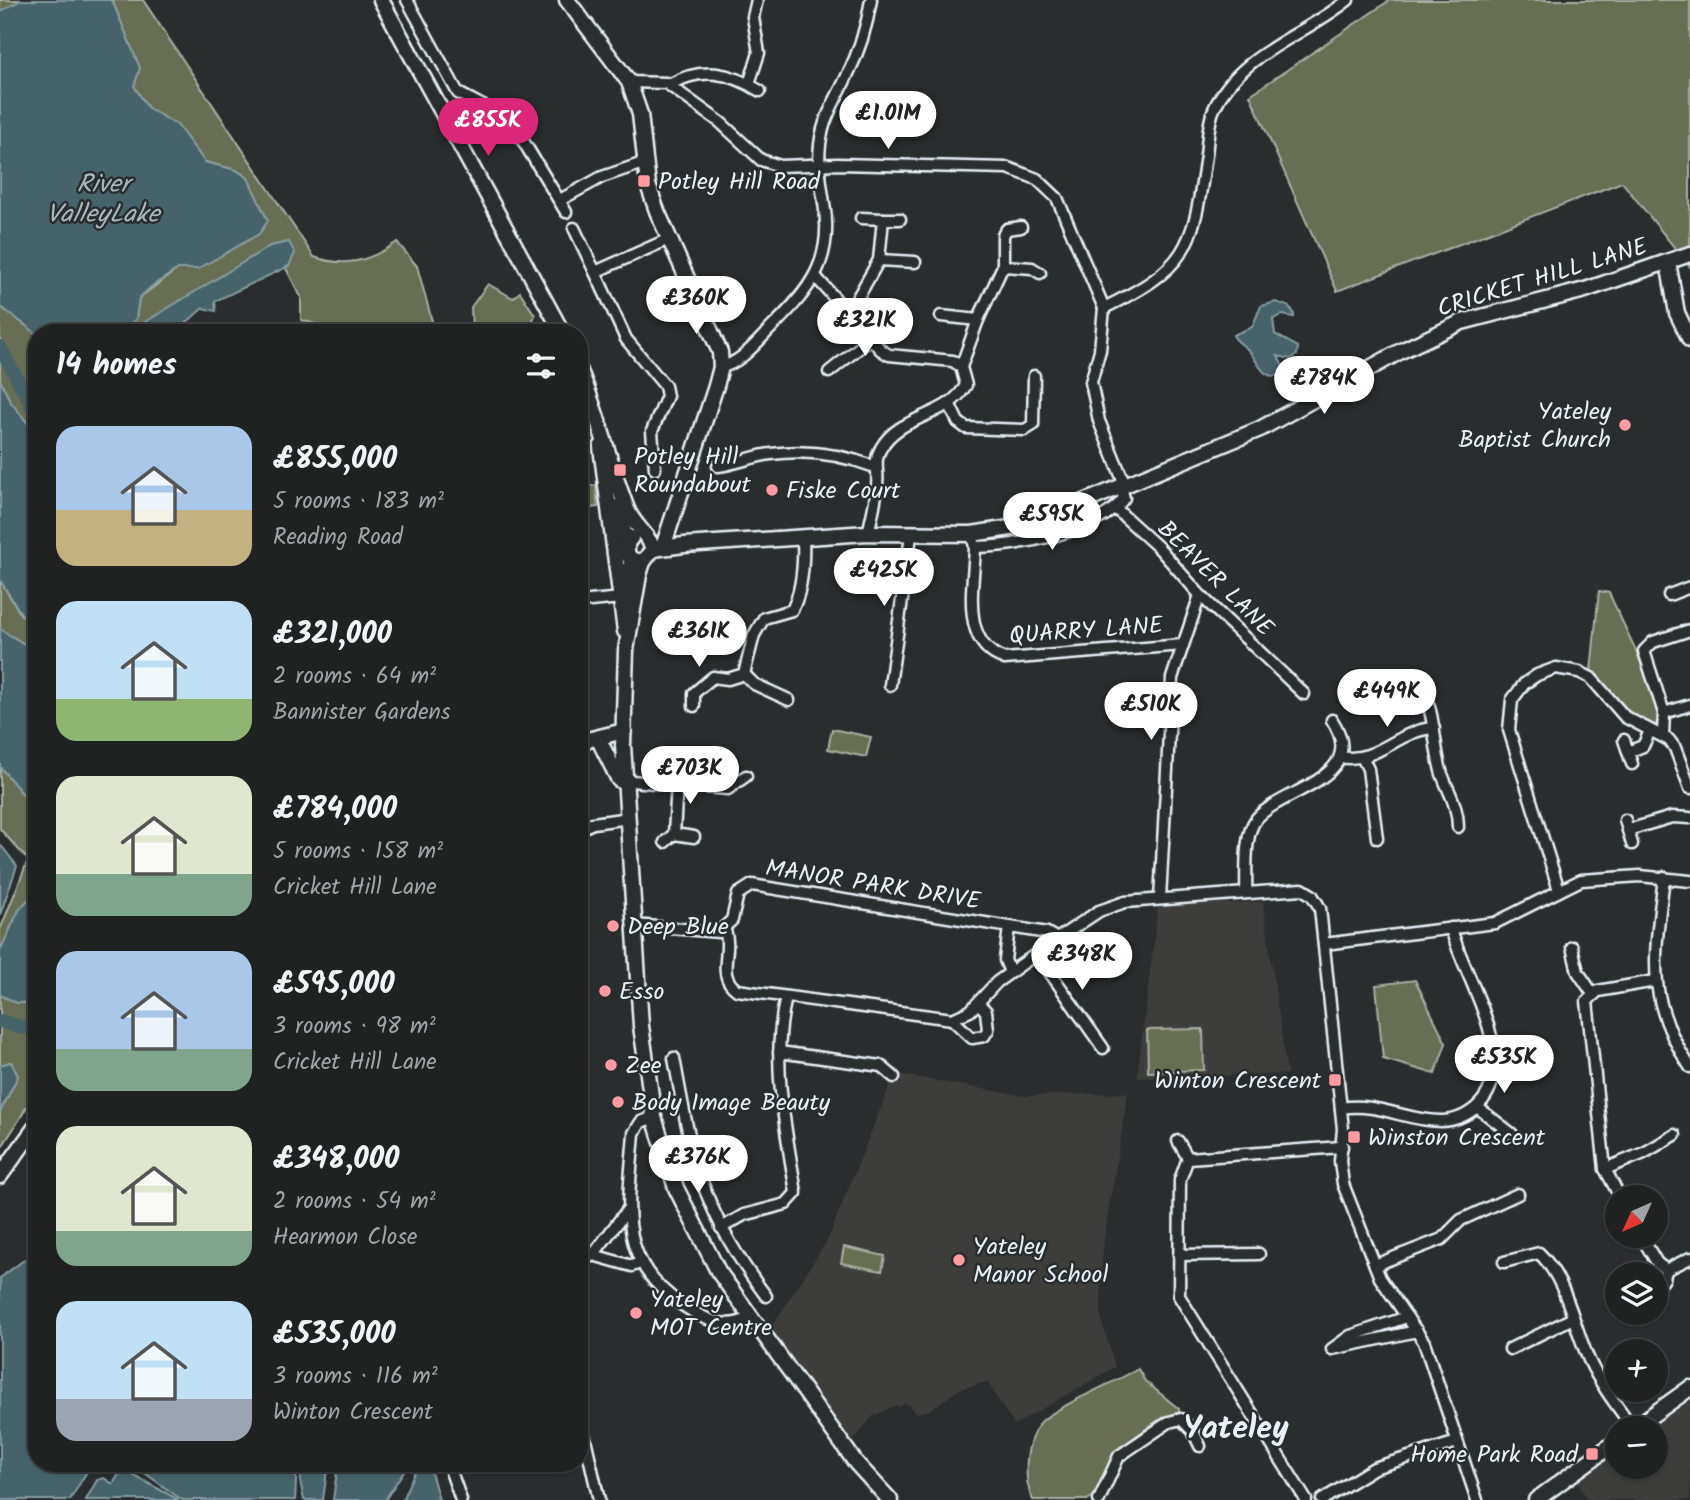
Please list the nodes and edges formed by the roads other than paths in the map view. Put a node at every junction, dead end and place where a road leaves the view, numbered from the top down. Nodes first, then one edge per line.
1 (381, 0) edge
2 (407, 0) edge
3 (757, 0) edge
4 (871, 0) edge
5 (1348, 0) edge
6 (572, 1) edge
7 (629, 82) junction
8 (749, 84) junction
9 (669, 85) junction
10 (760, 91) dead end
11 (646, 162) junction
12 (818, 166) junction
13 (560, 200) junction
14 (566, 212) dead end
15 (861, 218) dead end
16 (883, 219) junction
17 (900, 219) dead end
18 (1021, 227) dead end
19 (574, 228) dead end
20 (669, 239) junction
21 (1690, 254) edge
22 (879, 260) junction
23 (915, 262) dead end
24 (1668, 262) junction
25 (1003, 266) junction
26 (595, 272) junction
27 (1040, 273) dead end
28 (816, 276) junction
29 (1104, 308) junction
30 (849, 313) junction
31 (941, 316) dead end
32 (978, 320) junction
33 (558, 324) edge
34 (869, 340) junction
35 (1690, 340) edge
36 (721, 367) junction
37 (961, 367) junction
38 (829, 372) dead end
39 (1034, 376) dead end
40 (588, 391) edge
41 (950, 403) junction
42 (600, 421) junction
43 (603, 462) junction
44 (718, 466) dead end
45 (874, 467) junction
46 (655, 469) dead end
47 (1123, 486) junction
48 (1116, 509) junction
49 (674, 519) junction
50 (868, 533) junction
51 (643, 536) junction
52 (911, 536) junction
53 (803, 537) junction
54 (973, 540) junction
55 (627, 543) junction
56 (684, 545) junction
57 (658, 548) junction
58 (638, 561) junction
59 (1690, 587) edge
60 (1200, 594) junction
61 (1669, 595) dead end
62 (622, 598) junction
63 (588, 601) edge
64 (1690, 630) edge
65 (1183, 645) junction
66 (626, 650) junction
67 (744, 674) junction
68 (1417, 682) dead end
69 (890, 685) dead end
70 (1304, 694) dead end
71 (789, 701) dead end
72 (1690, 705) edge
73 (694, 706) dead end
74 (1664, 713) junction
75 (1332, 720) dead end
76 (1434, 727) junction
77 (1650, 731) junction
78 (1662, 735) junction
79 (612, 738) junction
80 (1624, 740) dead end
81 (588, 741) edge
82 (1628, 752) junction
83 (1340, 757) junction
84 (1363, 759) junction
85 (1632, 764) dead end
86 (746, 776) dead end
87 (622, 780) junction
88 (677, 783) junction
89 (1690, 788) edge
90 (626, 818) junction
91 (1690, 818) edge
92 (588, 826) edge
93 (1458, 827) dead end
94 (674, 834) junction
95 (694, 837) dead end
96 (1377, 838) dead end
97 (665, 842) dead end
98 (1632, 844) dead end
99 (1664, 877) junction
100 (1690, 880) edge
101 (1559, 890) junction
102 (1246, 893) junction
103 (1160, 900) junction
104 (634, 925) junction
105 (1009, 927) junction
106 (1451, 929) junction
107 (725, 930) junction
108 (1057, 939) junction
109 (1324, 944) junction
110 (1572, 947) dead end
111 (1037, 954) junction
112 (1010, 972) junction
113 (1655, 981) junction
114 (1592, 994) junction
115 (786, 997) junction
116 (979, 1004) junction
117 (952, 1019) junction
118 (1103, 1048) dead end
119 (779, 1052) junction
120 (674, 1058) dead end
121 (1690, 1068) edge
122 (894, 1077) dead end
123 (1477, 1107) junction
124 (1341, 1108) junction
125 (654, 1117) junction
126 (1512, 1134) dead end
127 (1675, 1135) dead end
128 (28, 1137) edge
129 (1178, 1141) dead end
130 (1342, 1147) junction
131 (1188, 1158) junction
132 (1605, 1169) junction
133 (0, 1176) edge
134 (1614, 1185) edge
135 (1518, 1194) dead end
136 (628, 1209) junction
137 (721, 1228) junction
138 (1259, 1254) dead end
139 (593, 1255) junction
140 (1179, 1255) junction
141 (588, 1258) edge
142 (1690, 1258) edge
143 (1504, 1262) dead end
144 (640, 1263) junction
145 (1375, 1265) junction
146 (1668, 1268) edge
147 (766, 1296) dead end
148 (1407, 1317) junction
149 (750, 1318) junction
150 (1573, 1318) junction
151 (1418, 1331) junction
152 (1510, 1349) dead end
153 (1690, 1388) edge
154 (1626, 1416) edge
155 (1651, 1416) edge
156 (1457, 1442) junction
157 (1200, 1446) dead end
158 (1605, 1450) edge
159 (588, 1452) edge
160 (451, 1472) edge
161 (885, 1498) edge
162 (461, 1500) edge
163 (599, 1500) edge
164 (1099, 1500) edge
165 (1306, 1500) edge
166 (1322, 1500) edge
167 (1476, 1500) edge
168 (1536, 1500) edge

1 - 33 street
2 - 13 street
3 - 8 street
4 - 12 street
5 - 29 street
6 - 7 street
7 - 9 street
7 - 11 street
8 - 9 street
8 - 10 street
9 - 12 street
11 - 13 street
11 - 20 street
12 - 28 street
12 - 29 street
13 - 14 street
15 - 16 street
16 - 17 street
16 - 22 street
18 - 25 street
19 - 26 street
20 - 26 street
20 - 36 street
21 - 24 street, CRICKET HILL LANE
22 - 23 street
22 - 30 street
24 - 35 street
24 - 47 street, CRICKET HILL LANE
25 - 27 street
25 - 32 street
26 - 46 street
28 - 30 street
28 - 36 street
29 - 47 street
30 - 34 street
31 - 32 street
32 - 37 street
34 - 37 street
34 - 38 street
36 - 49 street
37 - 41 street
39 - 41 street
40 - 42 street
41 - 45 street
42 - 43 street
42 - 51 street
43 - 55 street
43 - 62 street
44 - 45 street
45 - 50 street
47 - 48 street
47 - 54 street, CRICKET HILL LANE
48 - 54 street, CRICKET HILL LANE
48 - 60 street, BEAVER LANE
49 - 56 street
49 - 57 street
50 - 52 street, CRICKET HILL LANE
50 - 53 street, CRICKET HILL LANE
51 - 55 street
51 - 57 street
52 - 54 street, CRICKET HILL LANE
52 - 69 street
53 - 56 street, CRICKET HILL LANE
53 - 67 street
54 - 65 street, QUARRY LANE
55 - 58 street
56 - 57 street, CRICKET HILL LANE
57 - 58 street
58 - 62 street
58 - 66 street
59 - 61 street
60 - 65 street
60 - 70 street, BEAVER LANE
62 - 63 street
62 - 66 street
64 - 74 street
65 - 103 street
66 - 79 street
67 - 71 street
67 - 73 street
68 - 76 street
72 - 74 street
74 - 78 street
75 - 83 street
76 - 84 street
76 - 93 street
77 - 78 street
77 - 82 street
77 - 101 street
78 - 89 street
79 - 81 street
79 - 87 street
79 - 87 street
80 - 82 street
82 - 85 street
83 - 84 street
83 - 102 street
84 - 96 street
86 - 88 street
87 - 88 street
87 - 90 street
88 - 94 street
90 - 92 street
90 - 104 street
91 - 98 street
94 - 95 street
94 - 97 street
99 - 100 street
99 - 101 street
99 - 113 street
101 - 106 street
102 - 103 street
102 - 109 street
103 - 108 street
104 - 107 street
104 - 125 street
105 - 107 street, MANOR PARK DRIVE
105 - 108 street, MANOR PARK DRIVE
105 - 112 street, MANOR PARK DRIVE
106 - 109 street
106 - 123 street
107 - 115 street
108 - 111 street
109 - 124 street
110 - 114 street
111 - 112 street
111 - 118 street
112 - 116 street
113 - 114 street
113 - 121 street
114 - 132 street
115 - 117 street
115 - 119 street
116 - 117 street
116 - 117 street
119 - 122 street
119 - 137 street
120 - 137 street
123 - 124 street
123 - 126 street
124 - 130 street
125 - 136 street
125 - 149 street
127 - 132 street
128 - 133 street
129 - 131 street
130 - 131 street
130 - 145 street
131 - 140 street
132 - 134 street
135 - 145 street
136 - 139 street
136 - 144 street
137 - 147 street
138 - 140 street
139 - 141 street
139 - 144 street
140 - 165 street
142 - 146 street
143 - 150 street
144 - 149 street
145 - 148 street
148 - 151 street
148 - 151 street
149 - 161 street
150 - 152 street
150 - 154 street
151 - 156 street
153 - 155 street
156 - 166 street
156 - 167 street
157 - 164 street
158 - 168 street
159 - 163 street
160 - 162 street

